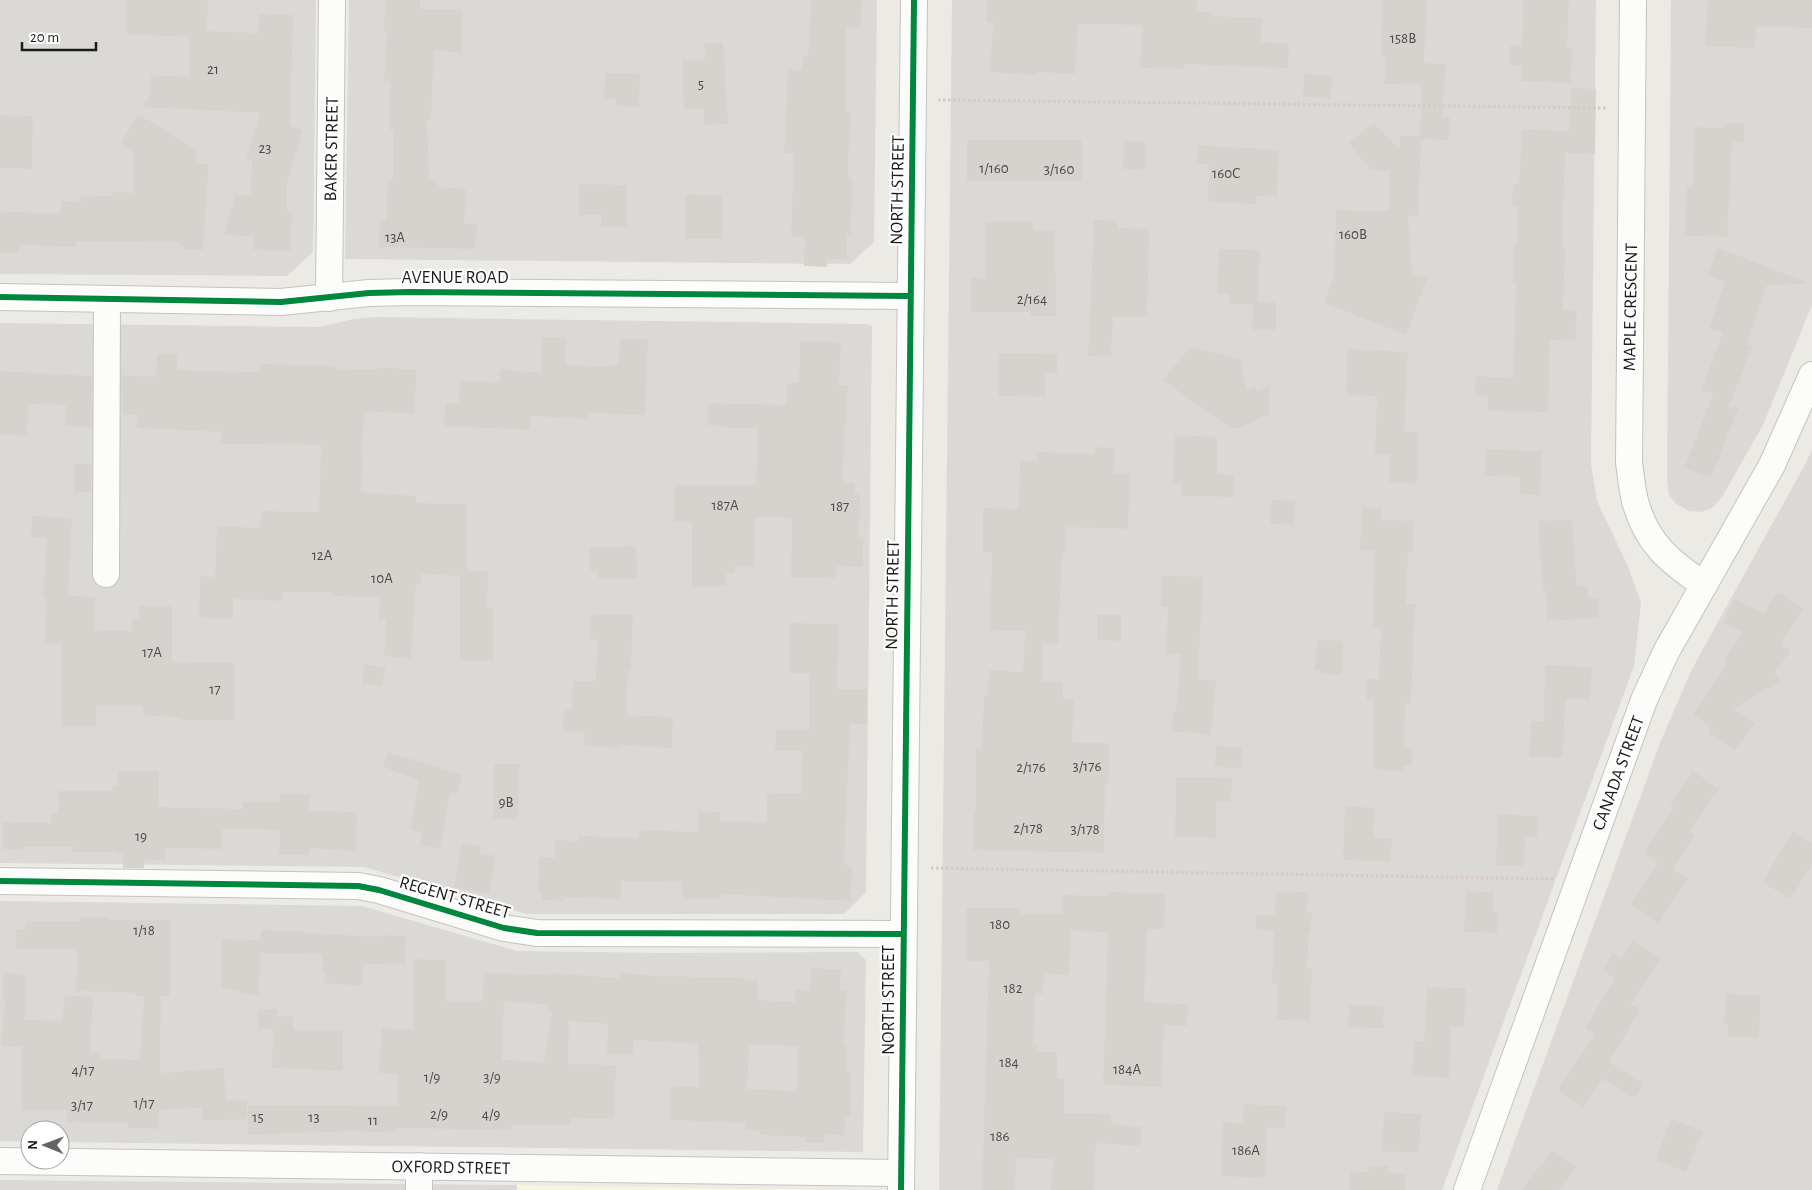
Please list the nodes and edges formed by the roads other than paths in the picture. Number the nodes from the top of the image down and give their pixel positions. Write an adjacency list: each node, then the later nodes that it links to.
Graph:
1 (332, 0): 6 (street, BAKER STREET)
2 (914, 0): 4 (street, NORTH STREET)
3 (1633, 0): 10 (street, MAPLE CRESCENT)
4 (910, 296): 6 (street, AVENUE ROAD); 12 (street, NORTH STREET)
5 (0, 297): 7 (street, AVENUE ROAD)
6 (329, 298): 7 (street, AVENUE ROAD)
7 (107, 299): 9 (street)
8 (1812, 375): 10 (street, CANADA STREET)
9 (106, 574)
10 (1704, 586): 16 (street, CANADA STREET)
11 (0, 880): 12 (street, REGENT STREET)
12 (903, 934): 15 (street, NORTH STREET)
13 (0, 1161): 14 (street, OXFORD STREET)
14 (419, 1178): 15 (street, OXFORD STREET)
15 (901, 1181)
16 (1467, 1190)

